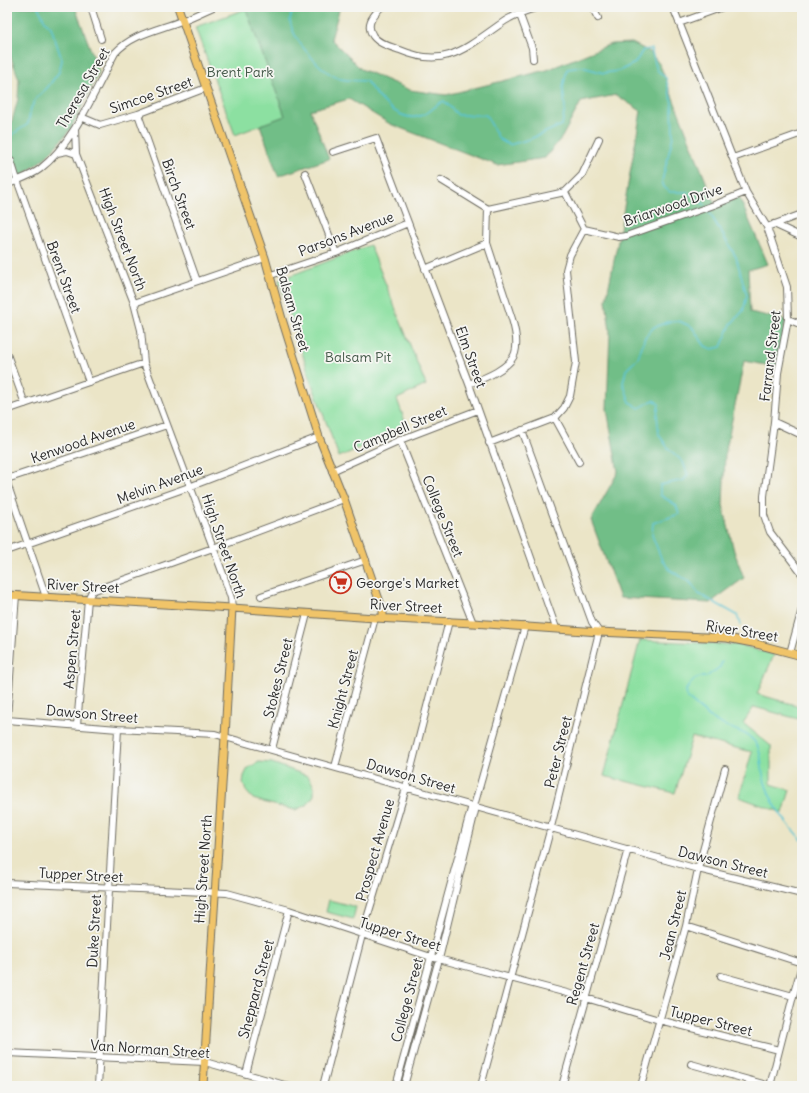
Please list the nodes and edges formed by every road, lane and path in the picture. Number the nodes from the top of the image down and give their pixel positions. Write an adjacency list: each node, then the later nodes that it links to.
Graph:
1 (91, 7): 14 (street, Theresa Street)
2 (178, 7): 12 (main road, Balsam Street)
3 (213, 7): 12 (street)
4 (381, 7): 10 (street)
5 (517, 7): 10 (street)
6 (539, 7): 10 (street)
7 (592, 7): 11 (street)
8 (673, 7): 13 (street, Farrand Street)
9 (723, 7): 13 (street)
10 (519, 14): 15 (street)
11 (598, 18)
12 (182, 20): 16 (main road, Balsam Street); 18 (street, Theresa Street)
13 (679, 23): 25 (street, Farrand Street)
14 (102, 39)
15 (533, 59)
16 (206, 88): 17 (street, Simcoe Street); 42 (main road, Balsam Street)
17 (138, 114): 18 (street, Simcoe Street); 45 (street, Birch Street)
18 (81, 118): 19 (street, Theresa Street)
19 (75, 129): 22 (street, Theresa Street); 24 (street, High Street North)
20 (802, 133): 25 (street)
21 (599, 139): 31 (street)
22 (57, 152): 24 (street); 28 (street, Theresa Street)
23 (333, 152): 35 (street, Elm Street)
24 (76, 154): 46 (street, High Street North)
25 (733, 158): 32 (street, Farrand Street)
26 (11, 161): 28 (street, Brent Street)
27 (305, 172): 41 (street)
28 (17, 180): 30 (street, Theresa Street); 51 (street, Brent Street)
29 (441, 180): 33 (street)
30 (7, 185)
31 (565, 192): 33 (street); 38 (street)
32 (746, 192): 37 (street, Farrand Street); 38 (street, Briarwood Drive)
33 (488, 209): 40 (street)
34 (802, 214): 36 (street)
35 (408, 223): 41 (street, Parsons Avenue); 43 (street, Elm Street)
36 (774, 224): 37 (street); 39 (street)
37 (767, 227): 47 (street, Farrand Street)
38 (584, 229): 56 (street)
39 (802, 236)
40 (487, 243): 43 (street); 52 (street)
41 (336, 253): 44 (street, Parsons Avenue)
42 (265, 258): 44 (main road, Balsam Street); 45 (street)
43 (425, 269): 52 (street, Elm Street)
44 (270, 275): 61 (main road, Balsam Street)
45 (197, 281): 46 (street)
46 (134, 303): 50 (street, High Street North)
47 (788, 319): 48 (street); 57 (street, Farrand Street)
48 (802, 325)
49 (7, 354): 53 (street)
50 (144, 363): 51 (street); 58 (street, High Street North)
51 (89, 382): 53 (street)
52 (469, 384): 55 (street, Elm Street)
53 (25, 404): 54 (street)
54 (7, 410)
55 (478, 410): 62 (street, Campbell Street); 63 (street, Elm Street)
56 (556, 418): 59 (street); 64 (street)
57 (774, 422): 60 (street); 74 (street, Farrand Street)
58 (167, 425): 66 (street, Kenwood Avenue); 68 (street, High Street North)
59 (522, 430): 63 (street); 89 (street)
60 (802, 435)
61 (319, 437): 65 (main road, Balsam Street); 68 (street, Melvin Avenue)
62 (400, 440): 65 (street, Campbell Street); 86 (street, College Street)
63 (489, 442): 88 (street, Elm Street)
64 (579, 462)
65 (332, 471): 69 (main road, Balsam Street)
66 (7, 479)
67 (7, 483): 70 (street)
68 (190, 486): 70 (street, Melvin Avenue); 71 (street, High Street North)
69 (344, 500): 71 (street); 73 (main road, Balsam Street)
70 (28, 544): 72 (street, Melvin Avenue); 78 (street)
71 (213, 548): 79 (street); 80 (street, High Street North)
72 (7, 551)
73 (366, 560): 77 (street); 84 (main road, Balsam Street)
74 (802, 574)
75 (7, 595): 76 (main road, River Street)
76 (16, 596): 78 (main road, River Street); 92 (street)
77 (261, 596)
78 (46, 597): 79 (main road, River Street)
79 (88, 599): 80 (main road, River Street); 93 (street, Aspen Street)
80 (232, 608): 82 (main road, River Street); 95 (main road, High Street North)
81 (802, 610): 90 (street)
82 (307, 614): 83 (main road, River Street); 96 (street, Stokes Street)
83 (375, 618): 84 (main road, River Street); 97 (street, Knight Street)
84 (383, 618): 85 (main road, River Street)
85 (449, 621): 86 (main road, River Street); 99 (street, Prospect Avenue)
86 (473, 622): 87 (main road, River Street)
87 (525, 626): 88 (main road, River Street); 100 (street, College Street)
88 (556, 628): 89 (main road, River Street)
89 (600, 632): 90 (main road, River Street); 101 (street, Peter Street)
90 (790, 653): 91 (main road, River Street)
91 (802, 656)
92 (7, 719): 93 (street, Dawson Street)
93 (77, 725): 94 (street, Dawson Street)
94 (118, 729): 95 (street, Dawson Street); 105 (street, Duke Street)
95 (225, 737): 96 (street, Dawson Street); 106 (main road, High Street North)
96 (272, 749): 97 (street, Dawson Street)
97 (335, 767): 99 (street, Dawson Street)
98 (725, 768): 103 (street, Jean Street)
99 (406, 788): 100 (street, Dawson Street); 110 (street, Prospect Avenue)
100 (474, 806): 101 (street, Dawson Street); 111 (street, College Street); 112 (street, College Street)
101 (551, 827): 102 (street, Dawson Street); 115 (street, Peter Street)
102 (628, 849): 103 (street, Dawson Street); 117 (street, Regent Street)
103 (698, 869): 107 (street, Dawson Street); 109 (street, Jean Street)
104 (7, 883): 105 (street, Tupper Street)
105 (108, 888): 106 (street, Tupper Street); 123 (street, Duke Street)
106 (215, 893): 108 (street, Tupper Street); 124 (main road, High Street North)
107 (802, 894)
108 (289, 910): 110 (street, Tupper Street); 126 (street, Sheppard Street)
109 (686, 926): 113 (street); 120 (street, Jean Street)
110 (362, 935): 111 (street, Tupper Street); 130 (street, Prospect Avenue)
111 (431, 957): 112 (street, Tupper Street); 118 (street, College Street)
112 (439, 959): 115 (street, Tupper Street); 119 (street, College Street)
113 (802, 964): 116 (street)
114 (721, 976): 116 (street)
115 (510, 977): 117 (street, Tupper Street); 133 (street, Peter Street)
116 (793, 996): 121 (street)
117 (586, 998): 120 (street, Tupper Street); 134 (street, Regent Street)
118 (418, 1005): 119 (street); 131 (street, College Street)
119 (425, 1007): 132 (street, College Street)
120 (660, 1020): 121 (street, Tupper Street); 135 (street, Jean Street)
121 (779, 1050): 136 (street)
122 (7, 1053): 123 (street, Van Norman Street)
123 (100, 1057): 124 (street, Van Norman Street); 127 (street, Duke Street)
124 (205, 1062): 126 (street, Van Norman Street); 128 (main road, High Street North)
125 (692, 1064): 136 (street)
126 (246, 1074): 129 (street, Van Norman Street)
127 (98, 1086)
128 (203, 1086)
129 (288, 1086)
130 (323, 1086)
131 (396, 1086)
132 (404, 1086)
133 (481, 1086)
134 (562, 1086)
135 (641, 1086)
136 (770, 1086)

